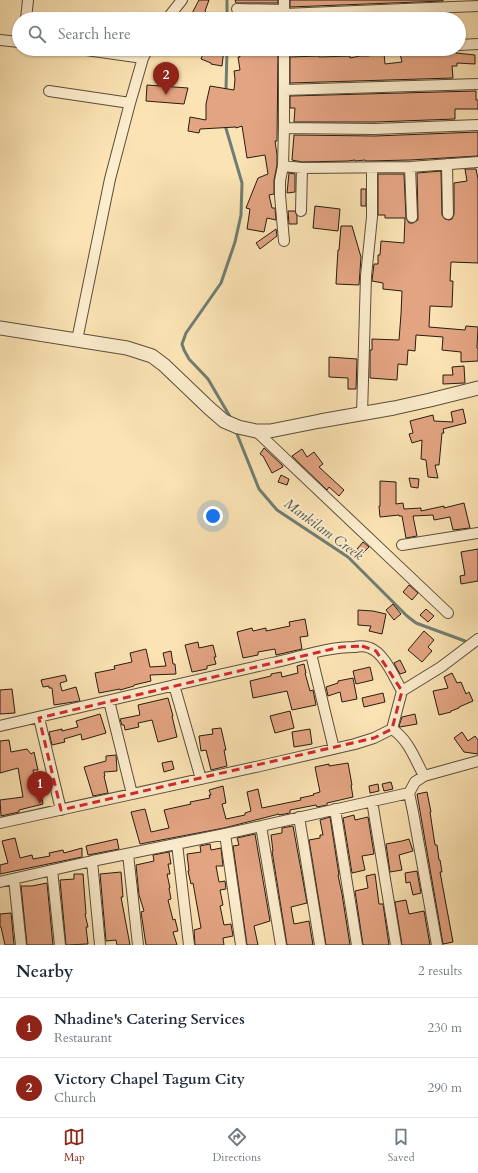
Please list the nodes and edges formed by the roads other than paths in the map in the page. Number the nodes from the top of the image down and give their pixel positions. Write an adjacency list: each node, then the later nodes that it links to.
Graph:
1 (28, 0): 6 (street)
2 (182, 0): 7 (street)
3 (478, 6): 5 (street)
4 (237, 9): 5 (street)
5 (284, 11)
6 (27, 12)
7 (173, 12)
8 (0, 40): 9 (street)
9 (12, 41)
10 (478, 44): 11 (street)
11 (466, 45)
12 (144, 56): 17 (street)
13 (284, 56): 15 (street)
14 (478, 84): 15 (street)
15 (284, 90): 19 (street)
16 (50, 91): 17 (street)
17 (130, 103): 31 (street)
18 (478, 124): 19 (street)
19 (284, 128): 22 (street)
20 (478, 162): 21 (street)
21 (447, 164): 23 (street); 27 (street)
22 (282, 166): 24 (street); 29 (street)
23 (410, 167): 25 (street); 28 (street)
24 (302, 168): 25 (street); 26 (street)
25 (372, 168): 33 (street)
26 (302, 211)
27 (448, 214)
28 (412, 217)
29 (284, 241)
30 (0, 328): 31 (street)
31 (77, 340): 34 (street)
32 (478, 388): 33 (street)
33 (362, 414): 34 (street)
34 (256, 431): 37 (street)
35 (478, 533): 36 (street)
36 (402, 545)
37 (448, 613)
38 (478, 639): 41 (street)
39 (310, 654): 40 (street); 41 (street); 46 (street)
40 (174, 685): 42 (street); 49 (street)
41 (402, 691): 45 (street)
42 (109, 701): 43 (street); 51 (street)
43 (39, 718): 44 (street); 54 (street)
44 (0, 726)
45 (392, 730): 46 (street); 48 (street)
46 (334, 749): 49 (street)
47 (478, 761): 48 (street)
48 (424, 776): 50 (street)
49 (202, 779): 51 (street)
50 (409, 793): 52 (street); 75 (street)
51 (132, 794): 54 (street)
52 (372, 801): 53 (street); 74 (street)
53 (335, 809): 55 (street); 73 (street)
54 (61, 810): 56 (street)
55 (299, 817): 57 (street); 72 (street)
56 (0, 823)
57 (261, 826): 58 (street); 71 (street)
58 (225, 834): 59 (street); 70 (street)
59 (177, 844): 60 (street); 69 (street)
60 (128, 854): 61 (street); 68 (street)
61 (92, 861): 62 (street); 67 (street)
62 (52, 870): 63 (street); 66 (street)
63 (14, 879): 64 (street); 65 (street)
64 (0, 882)
65 (21, 945)
66 (60, 945)
67 (100, 945)
68 (138, 945)
69 (189, 945)
70 (240, 945)
71 (281, 945)
72 (320, 945)
73 (357, 945)
74 (396, 945)
75 (436, 945)

